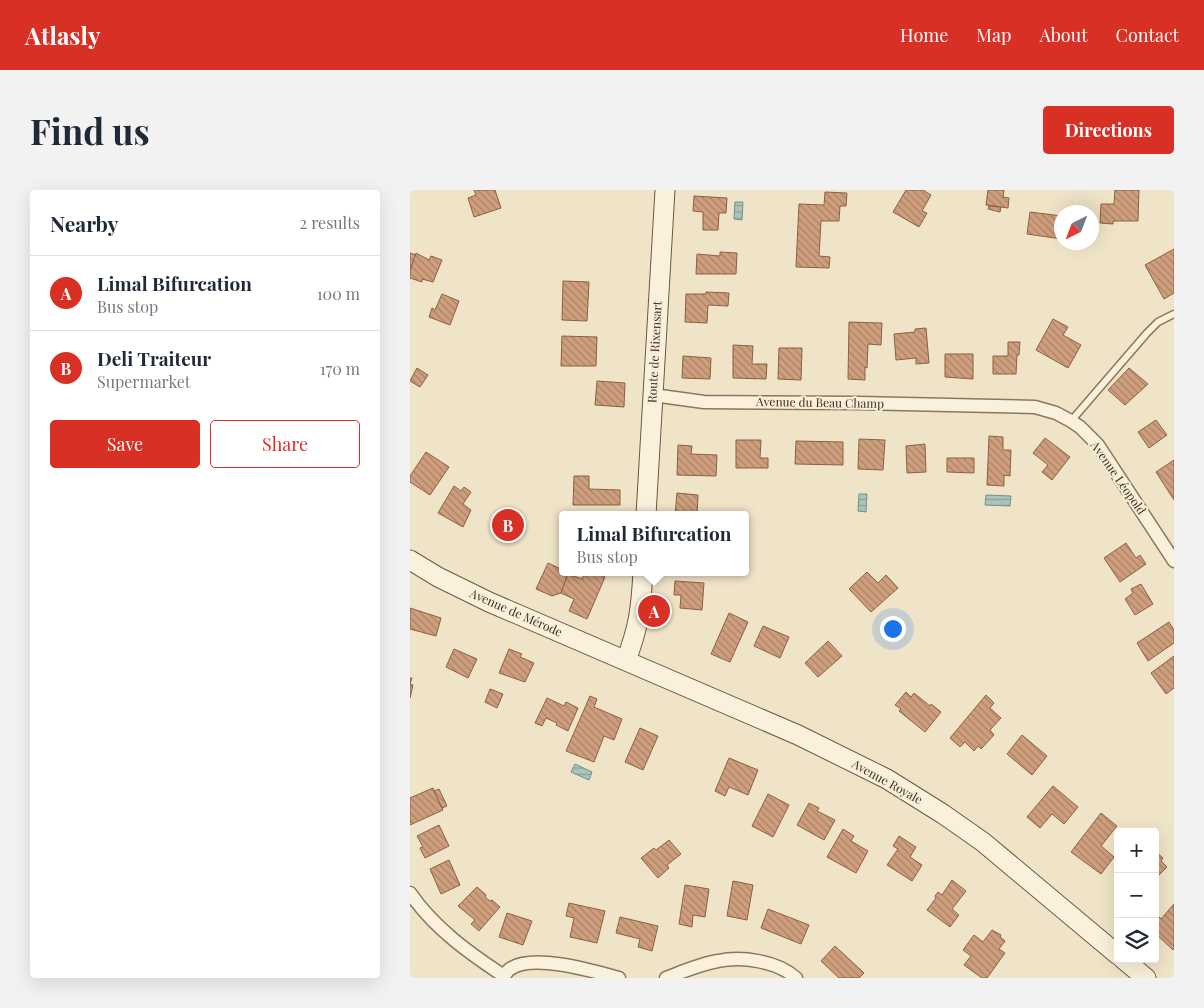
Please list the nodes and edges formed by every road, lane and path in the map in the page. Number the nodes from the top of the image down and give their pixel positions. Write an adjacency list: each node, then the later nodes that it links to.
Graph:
1 (665, 190): 3 (street, Route de Rixensart)
2 (1174, 314): 5 (lane)
3 (653, 394): 4 (street, Avenue du Beau Champ); 6 (street, Route de Rixensart)
4 (988, 406): 5 (street, Avenue Léopold)
5 (1071, 421): 8 (street, Avenue Léopold)
6 (646, 511)
7 (410, 560): 10 (street, Avenue de Mérode)
8 (1174, 561)
9 (643, 576): 10 (street)
10 (626, 660): 12 (street, Avenue Royale)
11 (410, 893): 14 (street)
12 (1114, 951)
13 (1129, 963): 18 (street)
14 (504, 977): 15 (street)
15 (619, 978)
16 (666, 978): 17 (street)
17 (796, 978)
18 (1146, 978)

